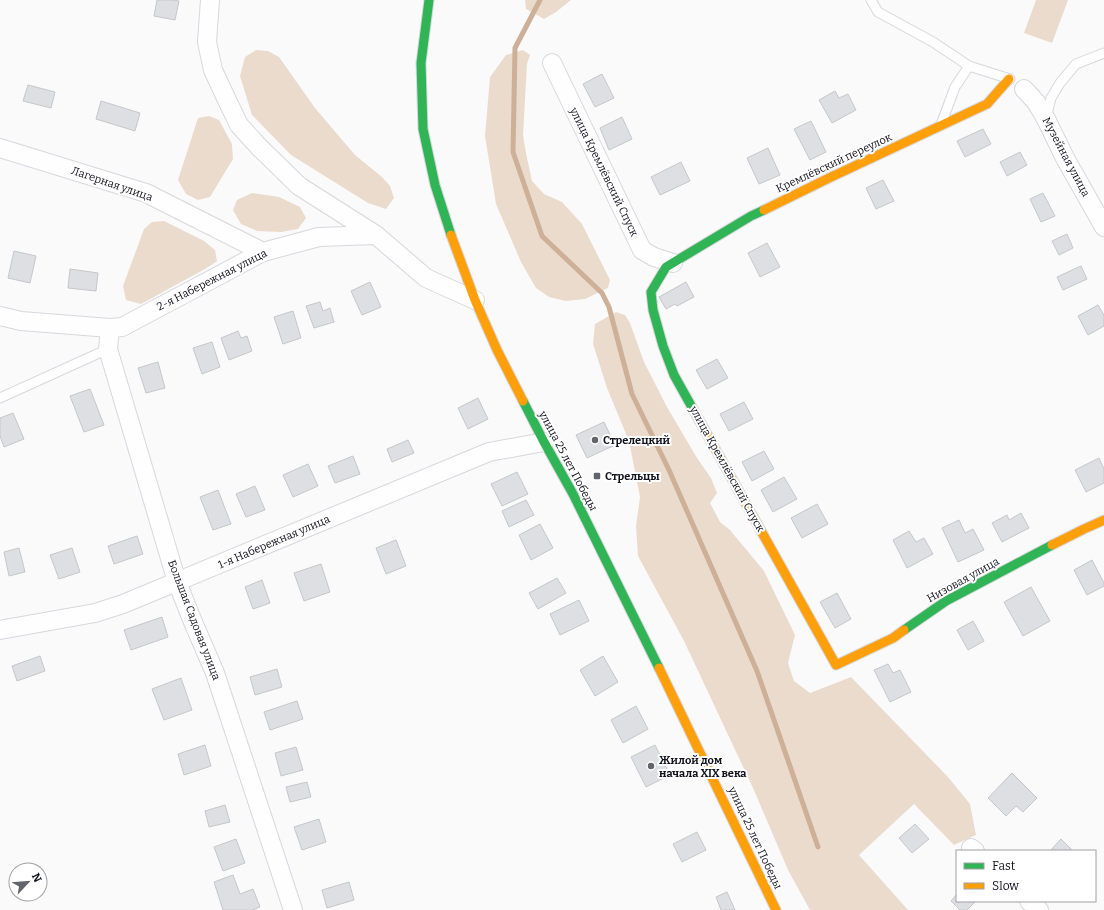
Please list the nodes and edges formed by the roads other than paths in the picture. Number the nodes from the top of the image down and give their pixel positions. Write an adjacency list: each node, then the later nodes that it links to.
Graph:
1 (210, 0): 12 (street)
2 (429, 0): 15 (street, улица 25 лет Победы)
3 (871, 0): 6 (lane)
4 (1104, 52): 8 (lane)
5 (552, 63): 14 (street, улица Кремлёвский Спуск)
6 (969, 66): 7 (lane); 9 (lane)
7 (1017, 84): 8 (street, Музейная улица); 9 (street, Кремлёвский переулок)
8 (1046, 119): 11 (street, Музейная улица)
9 (941, 126): 14 (street, Кремлёвский переулок)
10 (0, 148): 13 (street, Лагерная улица)
11 (1104, 227)
12 (376, 235): 13 (street, 2-я Набережная улица); 15 (street)
13 (264, 252): 17 (street, 2-я Набережная улица)
14 (669, 265): 24 (street, улица Кремлёвский Спуск)
15 (475, 300): 20 (street, улица 25 лет Победы)
16 (0, 316): 17 (street)
17 (116, 327): 18 (street, Большая Садовая улица)
18 (108, 349): 19 (lane); 22 (street, Большая Садовая улица)
19 (0, 398)
20 (544, 442): 22 (street, 1-я Набережная улица); 27 (street, улица 25 лет Победы)
21 (1104, 520): 24 (street, Низовая улица)
22 (177, 582): 23 (street, 1-я Набережная улица); 26 (street, Большая Садовая улица)
23 (0, 630)
24 (836, 665)
25 (1030, 902): 28 (street)
26 (293, 910)
27 (776, 910)
28 (1039, 910)

